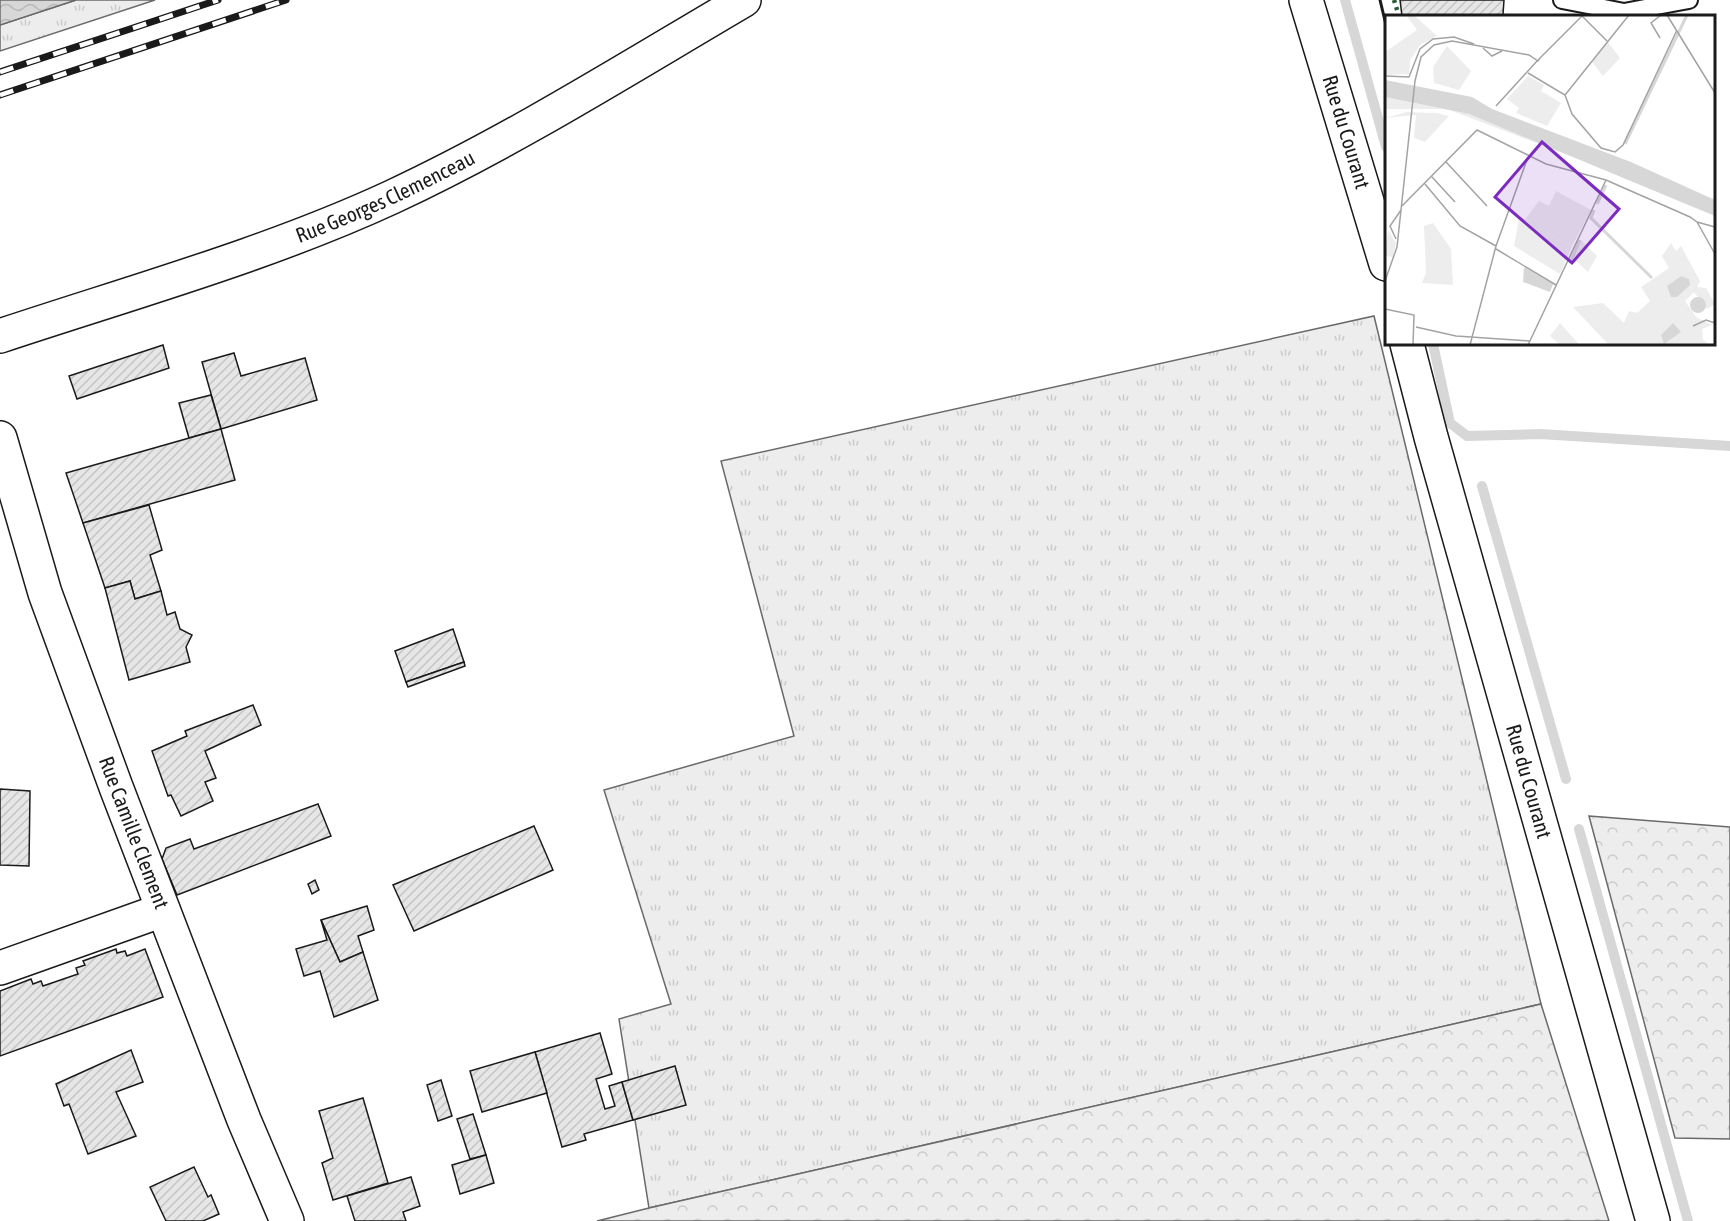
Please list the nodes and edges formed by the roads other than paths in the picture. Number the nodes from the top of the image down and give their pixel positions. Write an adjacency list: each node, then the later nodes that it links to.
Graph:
1 (744, 0): 7 (street, Rue Georges Clemenceau)
2 (1306, 0): 6 (street, Rue du Courant)
3 (1562, 0): 5 (lane)
4 (1689, 0): 5 (lane)
5 (1624, 14)
6 (1384, 245)
7 (0, 336)
8 (1407, 345): 13 (street, Rue du Courant)
9 (0, 438): 10 (street, Rue Camille Clement)
10 (163, 910): 11 (street); 12 (street, Rue Camille Clement)
11 (0, 968)
12 (287, 1221)
13 (1653, 1221)

